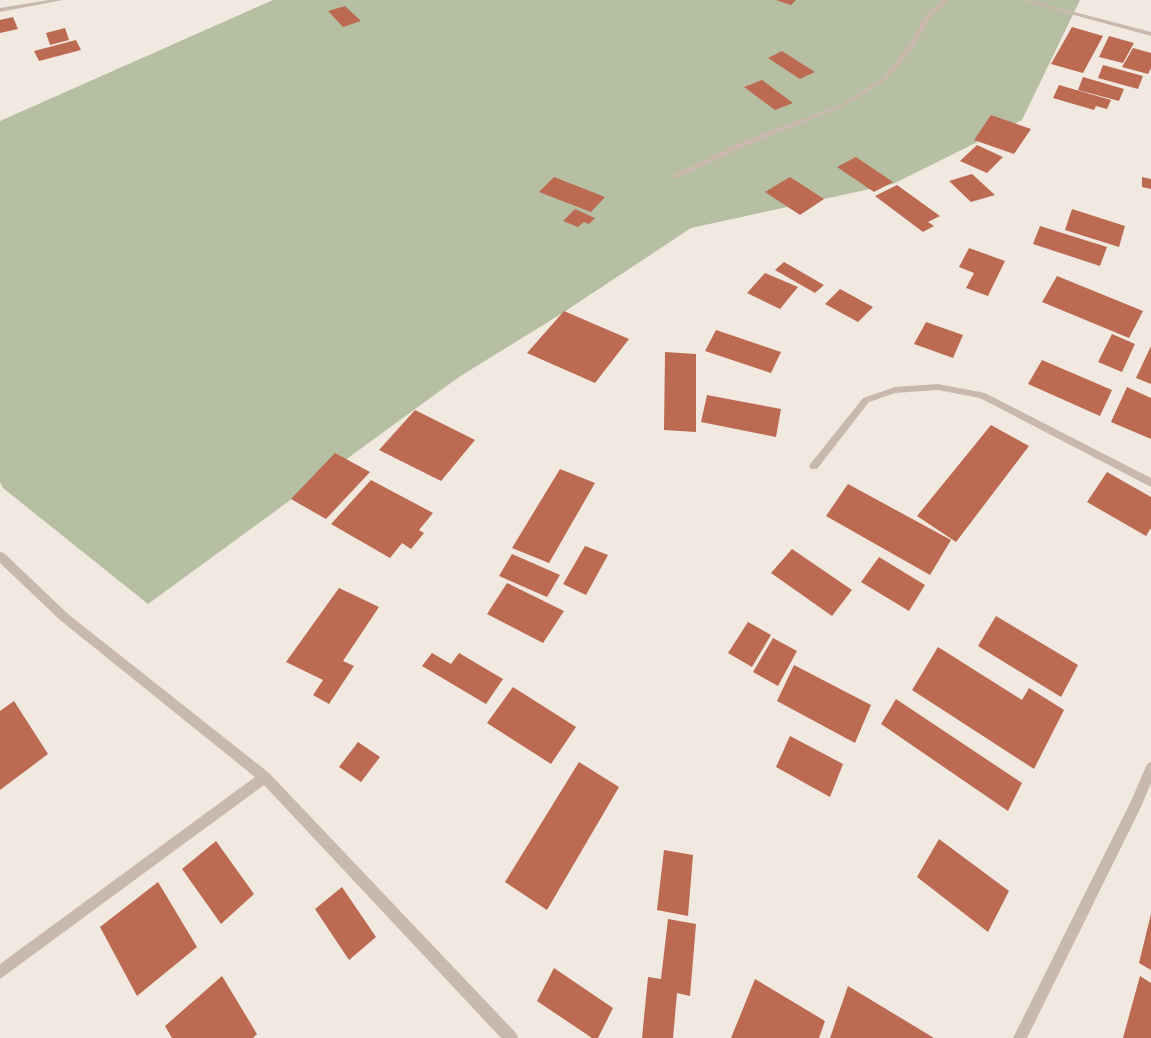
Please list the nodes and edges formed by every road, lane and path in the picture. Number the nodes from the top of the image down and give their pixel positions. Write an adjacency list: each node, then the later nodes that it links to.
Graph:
1 (60, 0): 4 (street)
2 (946, 0): 6 (street)
3 (1022, 0): 5 (street)
4 (0, 10)
5 (1151, 34)
6 (675, 176)
7 (814, 466): 8 (street)
8 (1151, 483)
9 (0, 556): 11 (street)
10 (1151, 768): 14 (street)
11 (266, 777): 12 (street); 13 (street)
12 (0, 972)
13 (511, 1038)
14 (1020, 1038)

